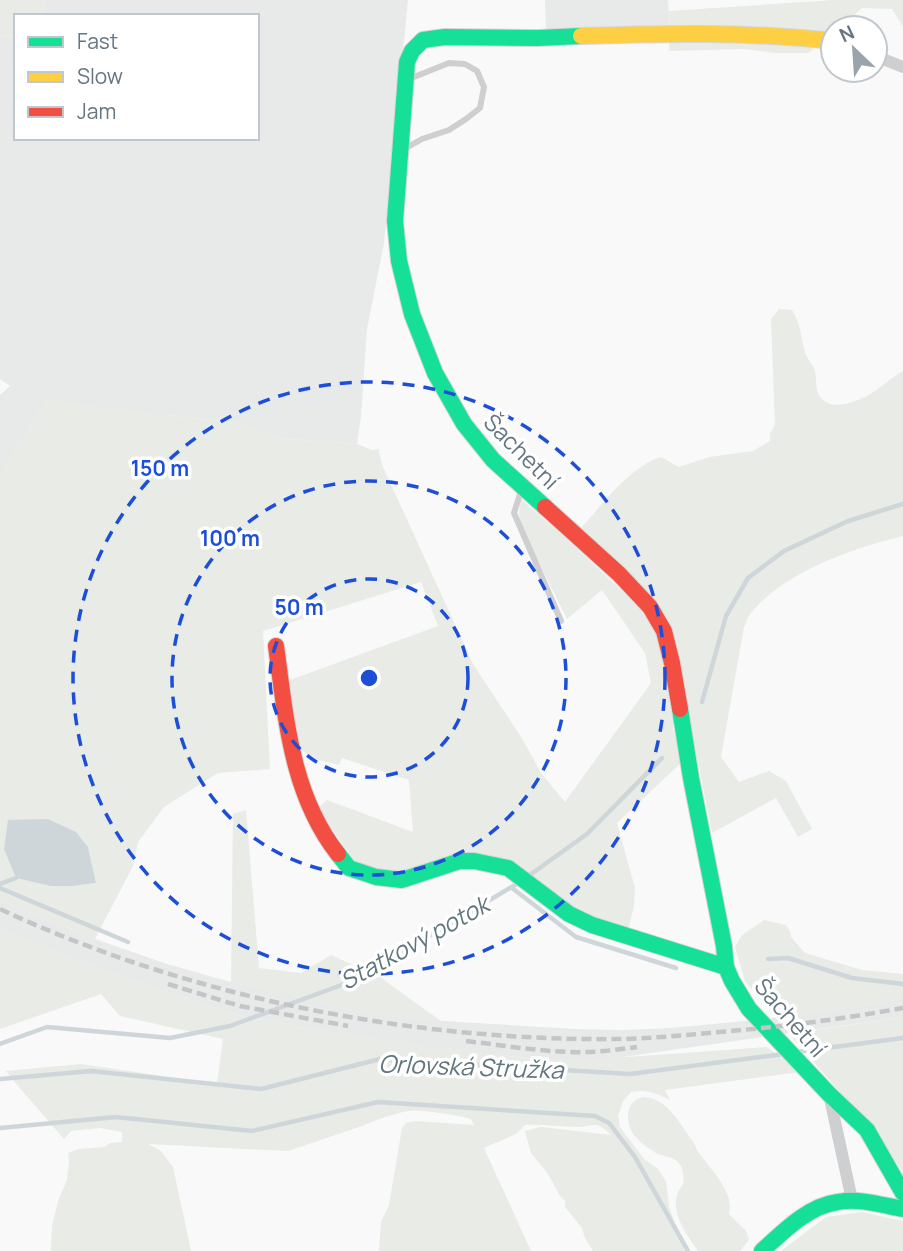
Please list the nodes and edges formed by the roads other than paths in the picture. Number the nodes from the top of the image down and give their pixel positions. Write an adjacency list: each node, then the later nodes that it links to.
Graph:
1 (819, 40): 2 (street, Šachetní)
2 (406, 80): 3 (street, Šachetní); 3 (lane)
3 (400, 152): 4 (street, Šachetní)
4 (522, 486): 5 (lane); 7 (street, Šachetní)
5 (561, 621)
6 (276, 646): 7 (street, Šachetní)
7 (726, 967): 8 (street, Šachetní)
8 (829, 1094): 9 (street, Šachetní); 10 (street)
9 (903, 1193)
10 (852, 1200): 11 (street); 12 (street)
11 (903, 1209)
12 (762, 1251)

